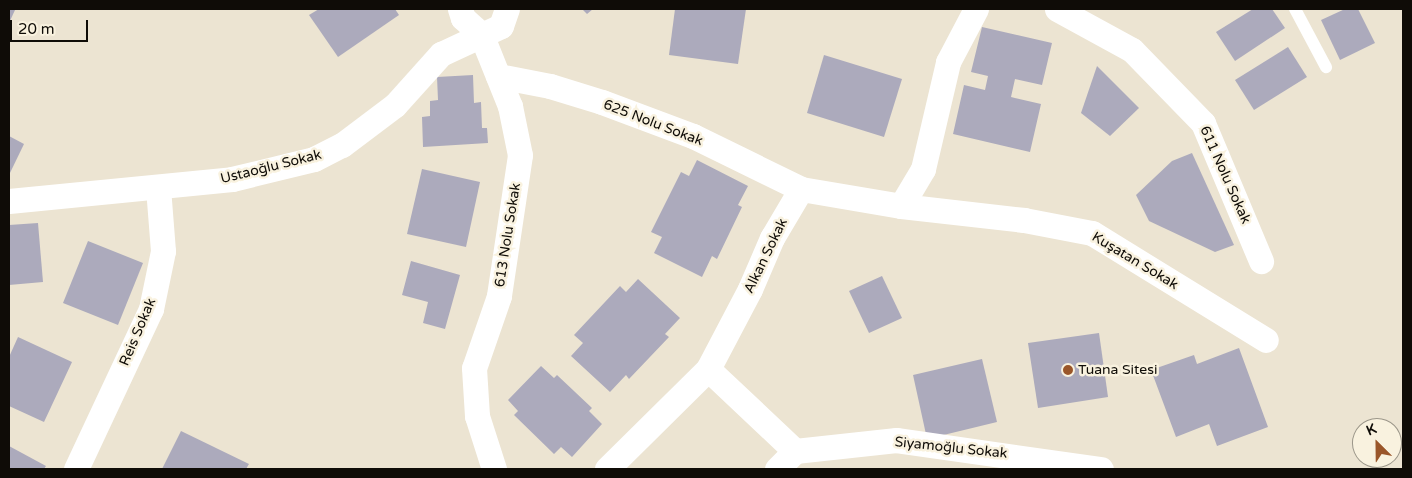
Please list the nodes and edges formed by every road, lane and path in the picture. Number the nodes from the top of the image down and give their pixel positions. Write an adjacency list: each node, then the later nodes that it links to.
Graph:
1 (460, 9): 7 (street, 613 Nolu Sokak)
2 (507, 9): 7 (street, Ustaoğlu Sokak)
3 (976, 9): 13 (street)
4 (1057, 9): 6 (street, 611 Nolu Sokak)
5 (1295, 9): 8 (lane)
6 (1093, 16): 14 (street, 611 Nolu Sokak)
7 (481, 34): 9 (street, 613 Nolu Sokak); 10 (street, Ustaoğlu Sokak)
8 (1326, 67)
9 (498, 76): 11 (street, 625 Nolu Sokak); 19 (street, 613 Nolu Sokak)
10 (158, 187): 12 (street, Ustaoğlu Sokak); 18 (street, Reis Sokak)
11 (801, 189): 13 (street); 16 (street, Alkan Sokak)
12 (9, 201)
13 (901, 206): 15 (street, Kuşatan Sokak)
14 (1261, 261)
15 (1266, 340)
16 (708, 369): 17 (street); 20 (street, Alkan Sokak)
17 (795, 451): 21 (street); 22 (street, Siyamoğlu Sokak)
18 (76, 469)
19 (494, 469)
20 (607, 469)
21 (777, 469)
22 (1101, 469)

